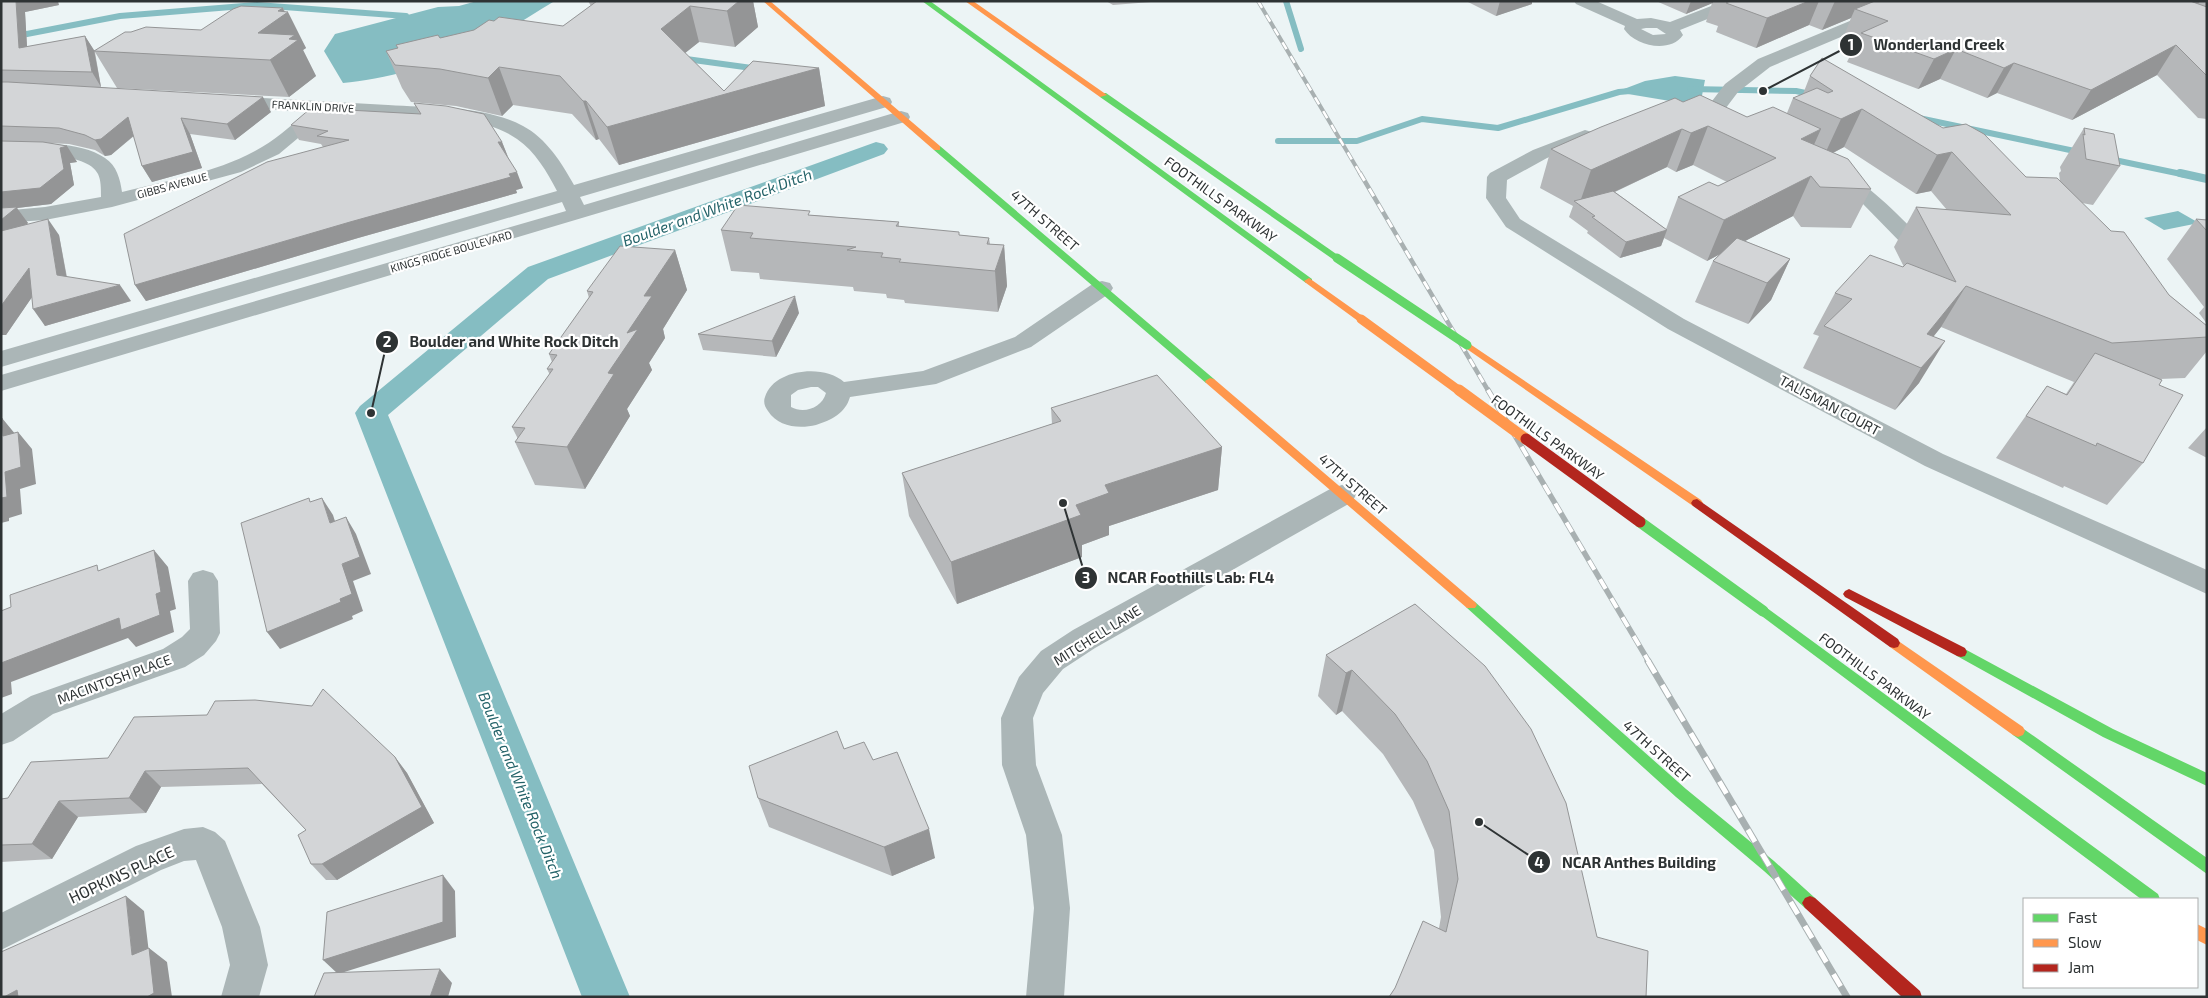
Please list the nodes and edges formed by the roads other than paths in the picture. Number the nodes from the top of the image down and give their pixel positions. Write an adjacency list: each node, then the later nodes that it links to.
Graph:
1 (766, 1): 8 (main road, 47TH STREET)
2 (924, 1): 31 (main road, FOOTHILLS PARKWAY, bridge)
3 (968, 1): 25 (main road, FOOTHILLS PARKWAY, bridge)
4 (1582, 1): 5 (street)
5 (1739, 1)
6 (1913, 1): 11 (street)
7 (216, 101): 9 (street, FRANKLIN DRIVE)
8 (883, 102): 10 (main road, 47TH STREET); 15 (street, KINGS RIDGE BOULEVARD)
9 (324, 107): 15 (street, FRANKLIN DRIVE); 16 (street, GIBBS AVENUE)
10 (901, 117): 17 (street, KINGS RIDGE BOULEVARD); 20 (main road, 47TH STREET)
11 (1686, 118)
12 (1603, 130): 27 (street, TALISMAN COURT)
13 (1, 148): 16 (street)
14 (1818, 165): 19 (street)
15 (569, 194): 17 (street, FRANKLIN DRIVE); 21 (street, KINGS RIDGE BOULEVARD)
16 (112, 201): 18 (street, GIBBS AVENUE)
17 (578, 214): 22 (street, KINGS RIDGE BOULEVARD)
18 (1, 216)
19 (1912, 241)
20 (1102, 288): 23 (street); 24 (main road, 47TH STREET)
21 (1, 359)
22 (1, 383)
23 (839, 391)
24 (1342, 495): 34 (street, MITCHELL LANE); 35 (main road, 47TH STREET)
25 (1773, 556): 29 (main road); 30 (main road, FOOTHILLS PARKWAY)
26 (203, 581): 28 (street, MACINTOSH PLACE)
27 (2207, 583)
28 (1, 731)
29 (2207, 780)
30 (2207, 867)
31 (2152, 898)
32 (1, 932): 33 (street, HOPKINS PLACE)
33 (240, 997)
34 (1045, 997)
35 (1914, 997)

